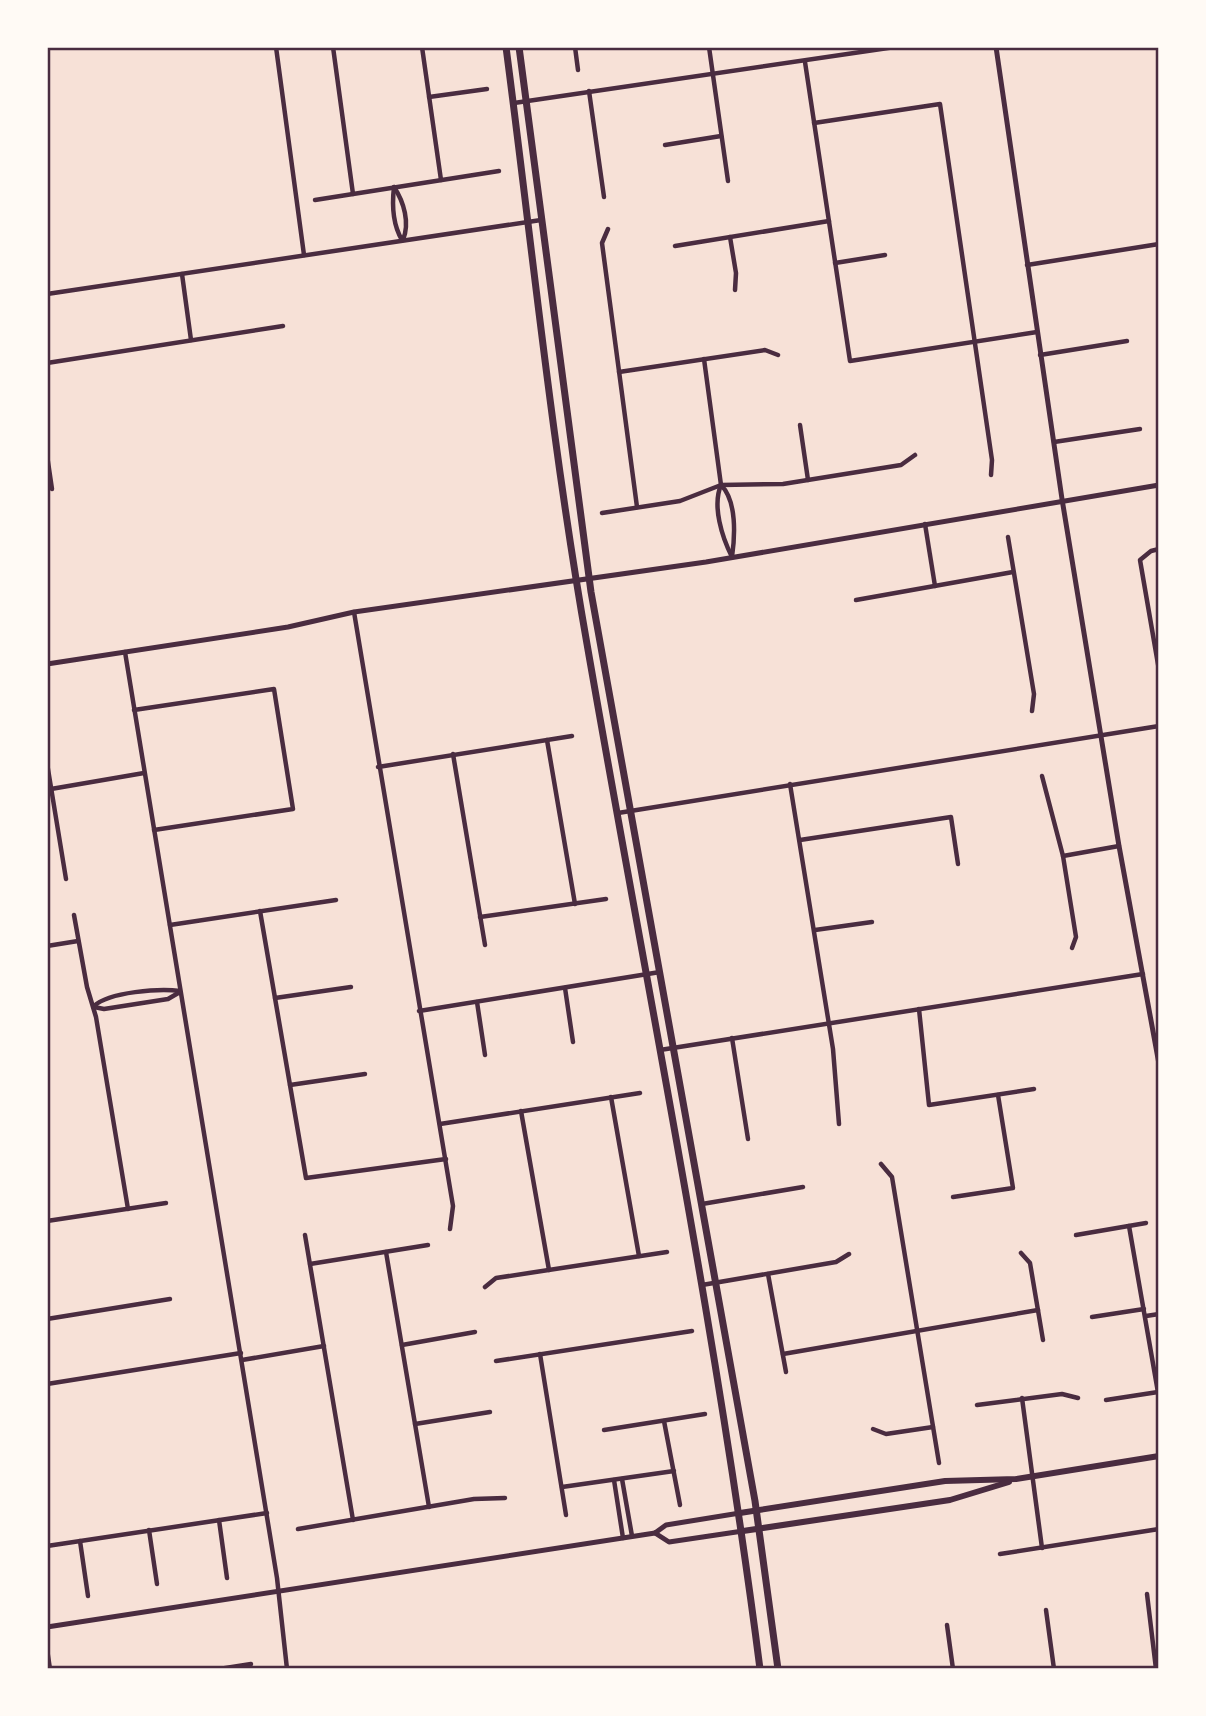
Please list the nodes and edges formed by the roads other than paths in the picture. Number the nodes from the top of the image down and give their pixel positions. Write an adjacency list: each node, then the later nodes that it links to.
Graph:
1 (276, 47): 36 (street)
2 (334, 47): 25 (street)
3 (422, 47): 15 (street)
4 (506, 47): 17 (main road)
5 (519, 47): 16 (main road)
6 (575, 47): 11 (street)
7 (709, 47): 12 (street)
8 (895, 47): 10 (street)
9 (996, 47): 39 (street)
10 (805, 62): 12 (street); 18 (street)
11 (579, 71)
12 (712, 72): 14 (street); 19 (street)
13 (487, 89): 15 (street)
14 (589, 91): 16 (street); 26 (street)
15 (429, 97): 22 (street)
16 (526, 101): 17 (street); 28 (main road)
17 (513, 103): 30 (main road)
18 (814, 123): 29 (street); 47 (street)
19 (722, 136): 20 (street); 23 (street)
20 (665, 145)
21 (499, 171): 22 (street)
22 (441, 180): 24 (street)
23 (728, 181)
24 (394, 187): 25 (street); 33 (street); 33 (street)
25 (353, 194): 27 (street)
26 (604, 197)
27 (315, 200)
28 (541, 220): 30 (street); 71 (main road)
29 (829, 221): 32 (street); 38 (street)
30 (528, 222): 33 (street); 72 (main road)
31 (608, 229): 52 (street)
32 (730, 237): 35 (street); 41 (street)
33 (403, 240): 36 (street)
34 (1159, 244): 39 (street)
35 (675, 246)
36 (304, 255): 40 (street)
37 (885, 256): 38 (street)
38 (835, 262): 47 (street)
39 (1027, 265): 44 (street)
40 (182, 274): 42 (street); 45 (street)
41 (735, 290)
42 (47, 294)
43 (283, 326): 45 (street)
44 (1037, 332): 47 (street); 49 (street)
45 (191, 340): 51 (street)
46 (1127, 341): 49 (street)
47 (974, 342): 58 (street)
48 (778, 355): 50 (street)
49 (1040, 355): 55 (street)
50 (705, 359): 52 (street); 60 (street)
51 (47, 363)
52 (619, 372): 64 (street)
53 (800, 425): 59 (street)
54 (1140, 429): 55 (street)
55 (1053, 442): 63 (street)
56 (47, 455): 62 (street)
57 (915, 455): 59 (street)
58 (990, 474)
59 (808, 480): 60 (street)
60 (721, 485): 64 (street); 69 (street); 69 (street)
61 (1159, 485): 63 (street)
62 (52, 489)
63 (1062, 499): 66 (street); 83 (street)
64 (637, 507): 65 (street)
65 (601, 513)
66 (925, 524): 69 (street); 73 (street)
67 (1007, 537): 70 (street)
68 (1159, 550): 78 (street)
69 (732, 557): 71 (street)
70 (1013, 572): 73 (street); 80 (street)
71 (589, 577): 72 (street); 92 (main road)
72 (576, 579): 75 (street); 93 (main road)
73 (935, 586): 74 (street)
74 (856, 600)
75 (354, 612): 76 (street); 87 (street)
76 (125, 652): 77 (street); 79 (street)
77 (47, 664)
78 (1159, 670)
79 (134, 710): 88 (street); 94 (street)
80 (1032, 711)
81 (1159, 726): 83 (street)
82 (572, 736): 84 (street)
83 (1102, 736): 90 (street); 96 (street)
84 (547, 740): 85 (street); 102 (street)
85 (453, 754): 87 (street); 105 (street)
86 (47, 763): 91 (street)
87 (378, 766): 123 (street)
88 (144, 773): 91 (street); 94 (street)
89 (1042, 776): 97 (street)
90 (790, 784): 92 (street); 95 (street)
91 (51, 789): 99 (street)
92 (631, 810): 93 (street); 113 (main road)
93 (618, 813): 115 (main road)
94 (154, 830): 107 (street)
95 (800, 840): 98 (street); 108 (street)
96 (1119, 846): 97 (street); 114 (street)
97 (1063, 856): 112 (street)
98 (958, 864)
99 (66, 879)
100 (606, 899): 102 (street)
101 (336, 900): 103 (street)
102 (575, 904): 105 (street)
103 (260, 911): 107 (street); 119 (street)
104 (75, 915): 109 (street)
105 (480, 917): 110 (street)
106 (872, 922): 108 (street)
107 (170, 925): 118 (street)
108 (815, 930): 124 (street)
109 (78, 941): 111 (street); 121 (street)
110 (485, 945)
111 (47, 946)
112 (1072, 948)
113 (660, 972): 115 (street); 127 (main road)
114 (1143, 974): 122 (street); 130 (street)
115 (646, 975): 117 (street); 128 (main road)
116 (351, 987): 119 (street)
117 (565, 988): 120 (street); 126 (street)
118 (180, 991): 121 (street); 121 (street); 179 (street)
119 (275, 998): 132 (street)
120 (477, 1002): 123 (street); 129 (street)
121 (93, 1007): 147 (street)
122 (919, 1009): 124 (street); 135 (street)
123 (419, 1011): 138 (street)
124 (829, 1023): 125 (street); 139 (street)
125 (732, 1038): 127 (street); 140 (street)
126 (573, 1042)
127 (673, 1048): 128 (street); 146 (main road)
128 (660, 1050): 164 (main road)
129 (485, 1055)
130 (1159, 1064)
131 (365, 1074): 132 (street)
132 (290, 1085): 141 (street)
133 (1034, 1089): 135 (street)
134 (640, 1093): 136 (street)
135 (998, 1095): 144 (street)
136 (611, 1097): 137 (street); 159 (street)
137 (521, 1111): 138 (street); 161 (street)
138 (440, 1124): 141 (street)
139 (839, 1124)
140 (748, 1139)
141 (446, 1159): 151 (street)
142 (881, 1164): 173 (street)
143 (803, 1187): 146 (street)
144 (953, 1197)
145 (166, 1203): 147 (street)
146 (701, 1204): 163 (main road)
147 (128, 1209): 148 (street)
148 (47, 1222)
149 (1146, 1223): 150 (street)
150 (1129, 1226): 153 (street); 167 (street)
151 (450, 1229)
152 (305, 1235): 160 (street)
153 (1076, 1235)
154 (428, 1245): 155 (street)
155 (386, 1252): 160 (street); 177 (street)
156 (667, 1252): 159 (street)
157 (1021, 1253): 168 (street)
158 (849, 1254): 162 (street)
159 (639, 1256): 161 (street)
160 (310, 1264): 178 (street)
161 (549, 1270): 165 (street)
162 (768, 1274): 163 (street); 181 (street)
163 (715, 1283): 164 (street); 210 (main road)
164 (702, 1285): 212 (main road)
165 (485, 1287)
166 (170, 1299): 172 (street)
167 (1144, 1308): 170 (street); 171 (street)
168 (1038, 1310): 173 (street); 176 (street)
169 (1159, 1314): 170 (street)
170 (1146, 1316): 186 (street)
171 (1093, 1317)
172 (47, 1319)
173 (917, 1330): 181 (street); 196 (street)
174 (692, 1331): 180 (street)
175 (475, 1332): 177 (street)
176 (1043, 1340)
177 (402, 1345): 195 (street)
178 (324, 1346): 182 (street); 215 (street)
179 (241, 1353): 182 (street); 185 (street)
180 (540, 1354): 183 (street); 206 (street)
181 (783, 1354): 184 (street)
182 (242, 1360): 211 (street)
183 (496, 1361)
184 (786, 1373)
185 (47, 1384)
186 (1158, 1392): 189 (street); 190 (street)
187 (1022, 1398): 188 (street); 191 (street); 202 (street)
188 (1078, 1398)
189 (1159, 1398)
190 (1106, 1400)
191 (977, 1405)
192 (491, 1412): 195 (street)
193 (705, 1414): 194 (street)
194 (664, 1421): 198 (street); 201 (street)
195 (415, 1424): 209 (street)
196 (933, 1427): 197 (street); 200 (street)
197 (873, 1429)
198 (604, 1430)
199 (1159, 1456): 202 (main road)
200 (939, 1463)
201 (674, 1471): 203 (street); 208 (street)
202 (1034, 1476): 204 (main road); 226 (street)
203 (622, 1479): 205 (street); 222 (street)
204 (1016, 1479): 210 (main road); 217 (main road)
205 (614, 1480): 206 (street); 223 (street)
206 (562, 1487): 213 (street)
207 (505, 1498): 209 (street)
208 (680, 1504)
209 (429, 1507): 215 (street)
210 (757, 1511): 212 (main road); 217 (main road)
211 (267, 1513): 214 (street); 230 (street)
212 (740, 1513): 220 (main road); 221 (street)
213 (566, 1514)
214 (219, 1520): 219 (street); 228 (street)
215 (353, 1520): 216 (street)
216 (298, 1529)
217 (760, 1529): 220 (main road); 242 (main road)
218 (1159, 1529): 226 (street)
219 (149, 1530): 224 (street); 229 (street)
220 (743, 1531): 221 (street); 241 (main road)
221 (655, 1533): 222 (street)
222 (632, 1536): 223 (street)
223 (623, 1538): 230 (street)
224 (80, 1541): 225 (street); 232 (street)
225 (47, 1546)
226 (1042, 1548): 227 (street)
227 (1000, 1554)
228 (227, 1578)
229 (157, 1584)
230 (278, 1592): 235 (street); 240 (street)
231 (1147, 1594): 245 (street)
232 (88, 1596)
233 (1046, 1610): 244 (street)
234 (947, 1625): 243 (street)
235 (47, 1627)
236 (47, 1649): 238 (street)
237 (251, 1664): 239 (street)
238 (50, 1669)
239 (219, 1669)
240 (287, 1669)
241 (760, 1669)
242 (778, 1669)
243 (954, 1669)
244 (1054, 1669)
245 (1156, 1669)

